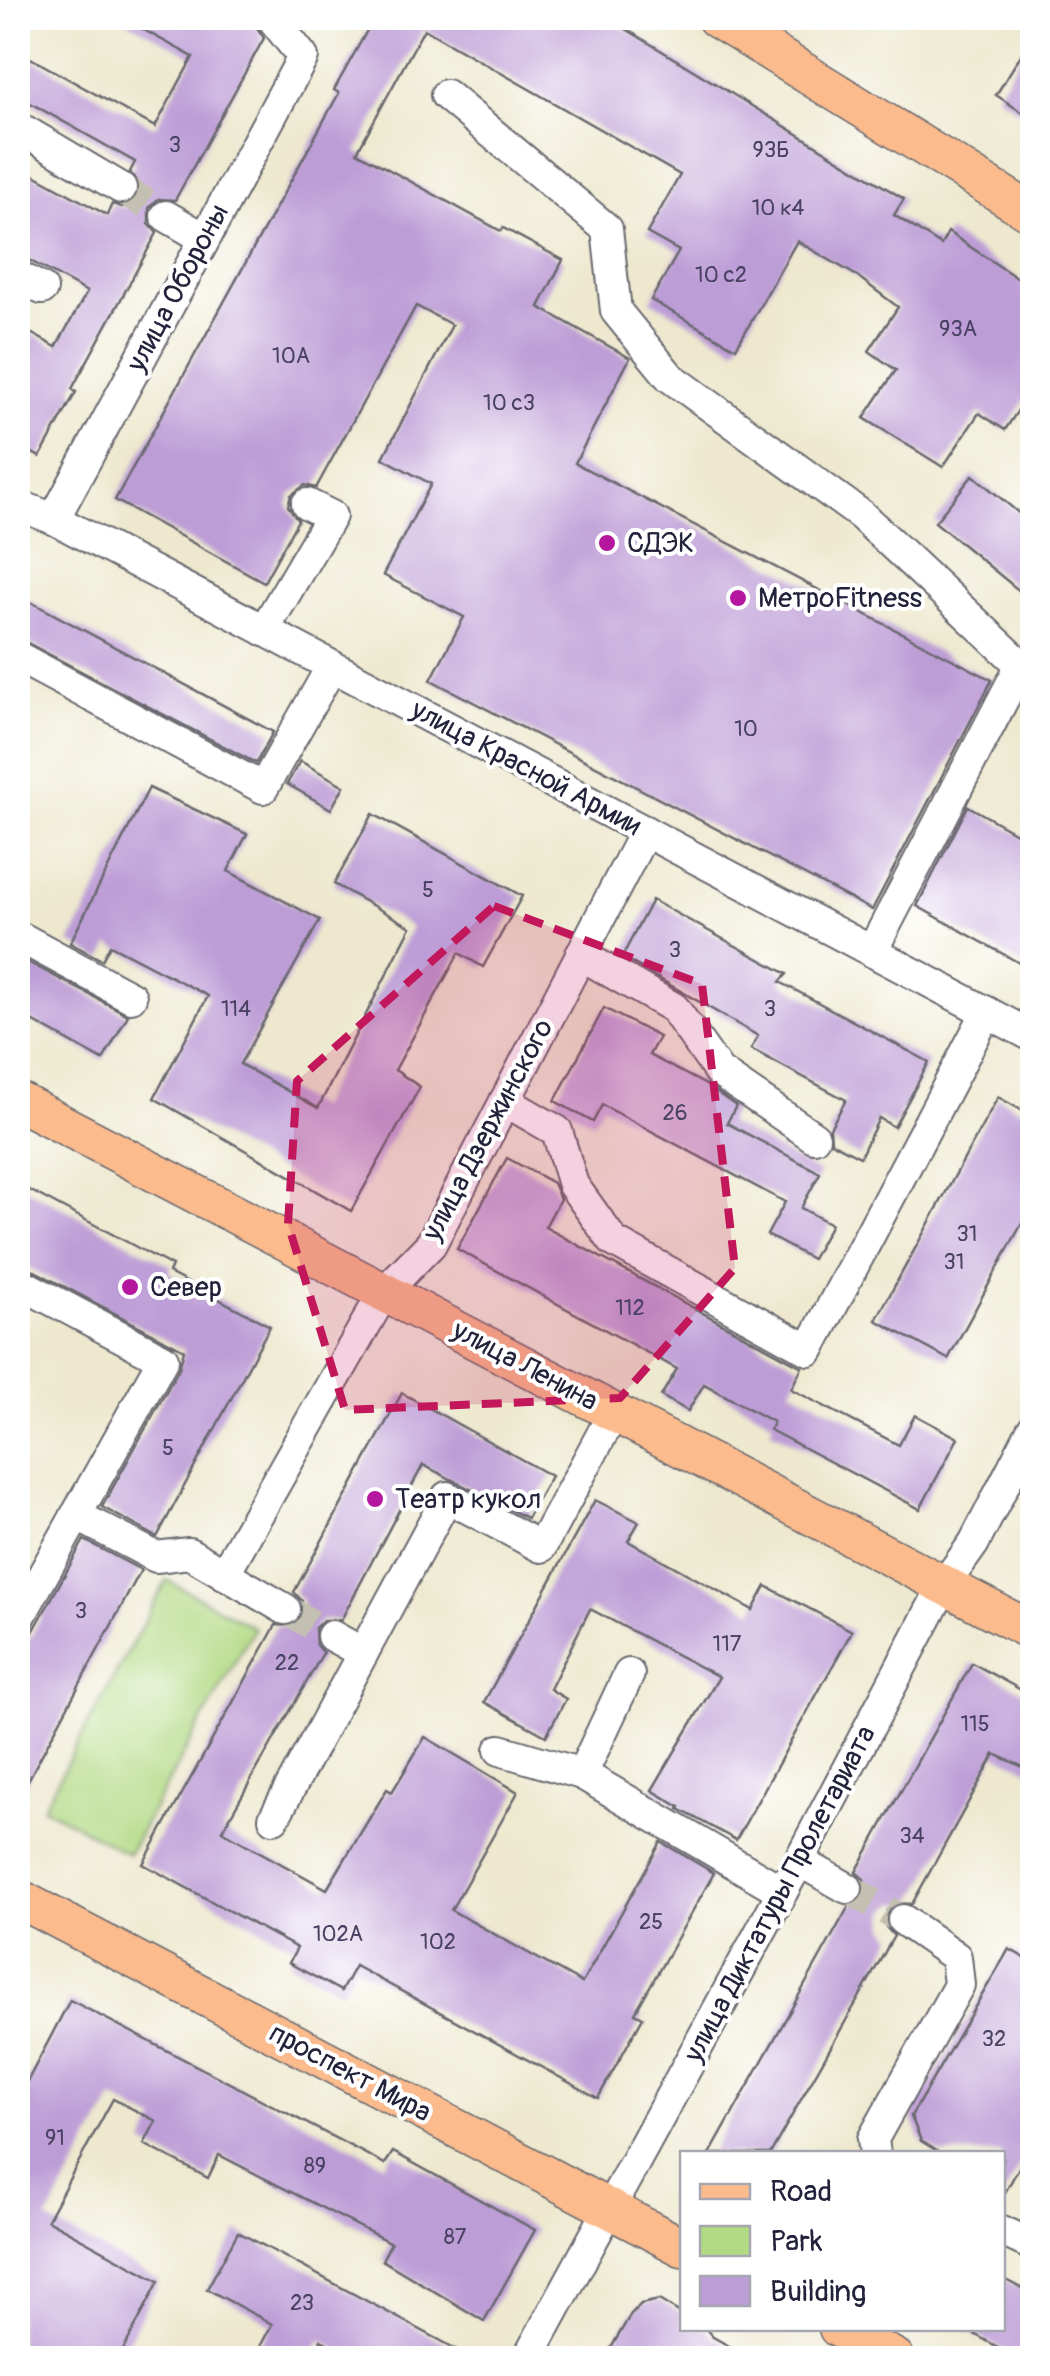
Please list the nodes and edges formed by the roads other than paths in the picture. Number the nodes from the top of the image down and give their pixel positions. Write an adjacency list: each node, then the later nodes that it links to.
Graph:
1 (272, 18): 8 (street, улица Обороны)
2 (716, 18): 6 (main road)
3 (446, 95): 15 (street)
4 (18, 127): 5 (street)
5 (122, 188)
6 (1032, 213)
7 (166, 216): 8 (street)
8 (204, 238): 11 (street, улица Обороны)
9 (18, 504): 11 (street, улица Красной Армии)
10 (307, 504): 12 (street)
11 (54, 520): 12 (street, улица Красной Армии)
12 (264, 630): 14 (street, улица Красной Армии)
13 (18, 657): 14 (street)
14 (332, 666): 16 (street, улица Красной Армии)
15 (1027, 676): 18 (street)
16 (645, 831): 18 (street, улица Красной Армии); 19 (street, улица Дзержинского)
17 (18, 936): 20 (street)
18 (872, 951): 21 (street, улица Красной Армии)
19 (581, 955): 24 (street, улица Дзержинского); 25 (street)
20 (131, 997)
21 (987, 1012): 22 (street, улица Красной Армии); 24 (street)
22 (1032, 1036)
23 (18, 1101): 27 (main road, улица Ленина)
24 (505, 1101): 27 (street, улица Дзержинского)
25 (814, 1137)
26 (18, 1282): 30 (street)
27 (384, 1292): 28 (main road, улица Ленина); 31 (street, улица Дзержинского)
28 (614, 1412): 32 (main road, улица Ленина); 37 (street)
29 (1032, 1430): 32 (street, улица Диктатуры Пролетариата)
30 (76, 1514): 31 (street); 34 (street)
31 (224, 1574): 33 (street)
32 (944, 1585): 35 (main road, улица Ленина); 42 (street, улица Диктатуры Пролетариата)
33 (284, 1609)
34 (18, 1620)
35 (1032, 1631)
36 (332, 1636): 37 (street)
37 (363, 1653): 41 (street)
38 (629, 1674): 40 (street)
39 (500, 1750): 40 (street)
40 (582, 1774): 44 (street)
41 (274, 1818)
42 (799, 1861): 43 (street); 44 (street, улица Диктатуры Пролетариата)
43 (847, 1888)
44 (782, 1891): 48 (street, улица Диктатуры Пролетариата)
45 (18, 1898): 48 (main road, проспект Мира)
46 (902, 1920): 47 (street)
47 (874, 2151)
48 (610, 2209): 51 (main road, проспект Мира); 52 (street, улица Диктатуры Пролетариата)
49 (1005, 2232): 50 (street)
50 (1032, 2245)
51 (680, 2246)
52 (528, 2358)

